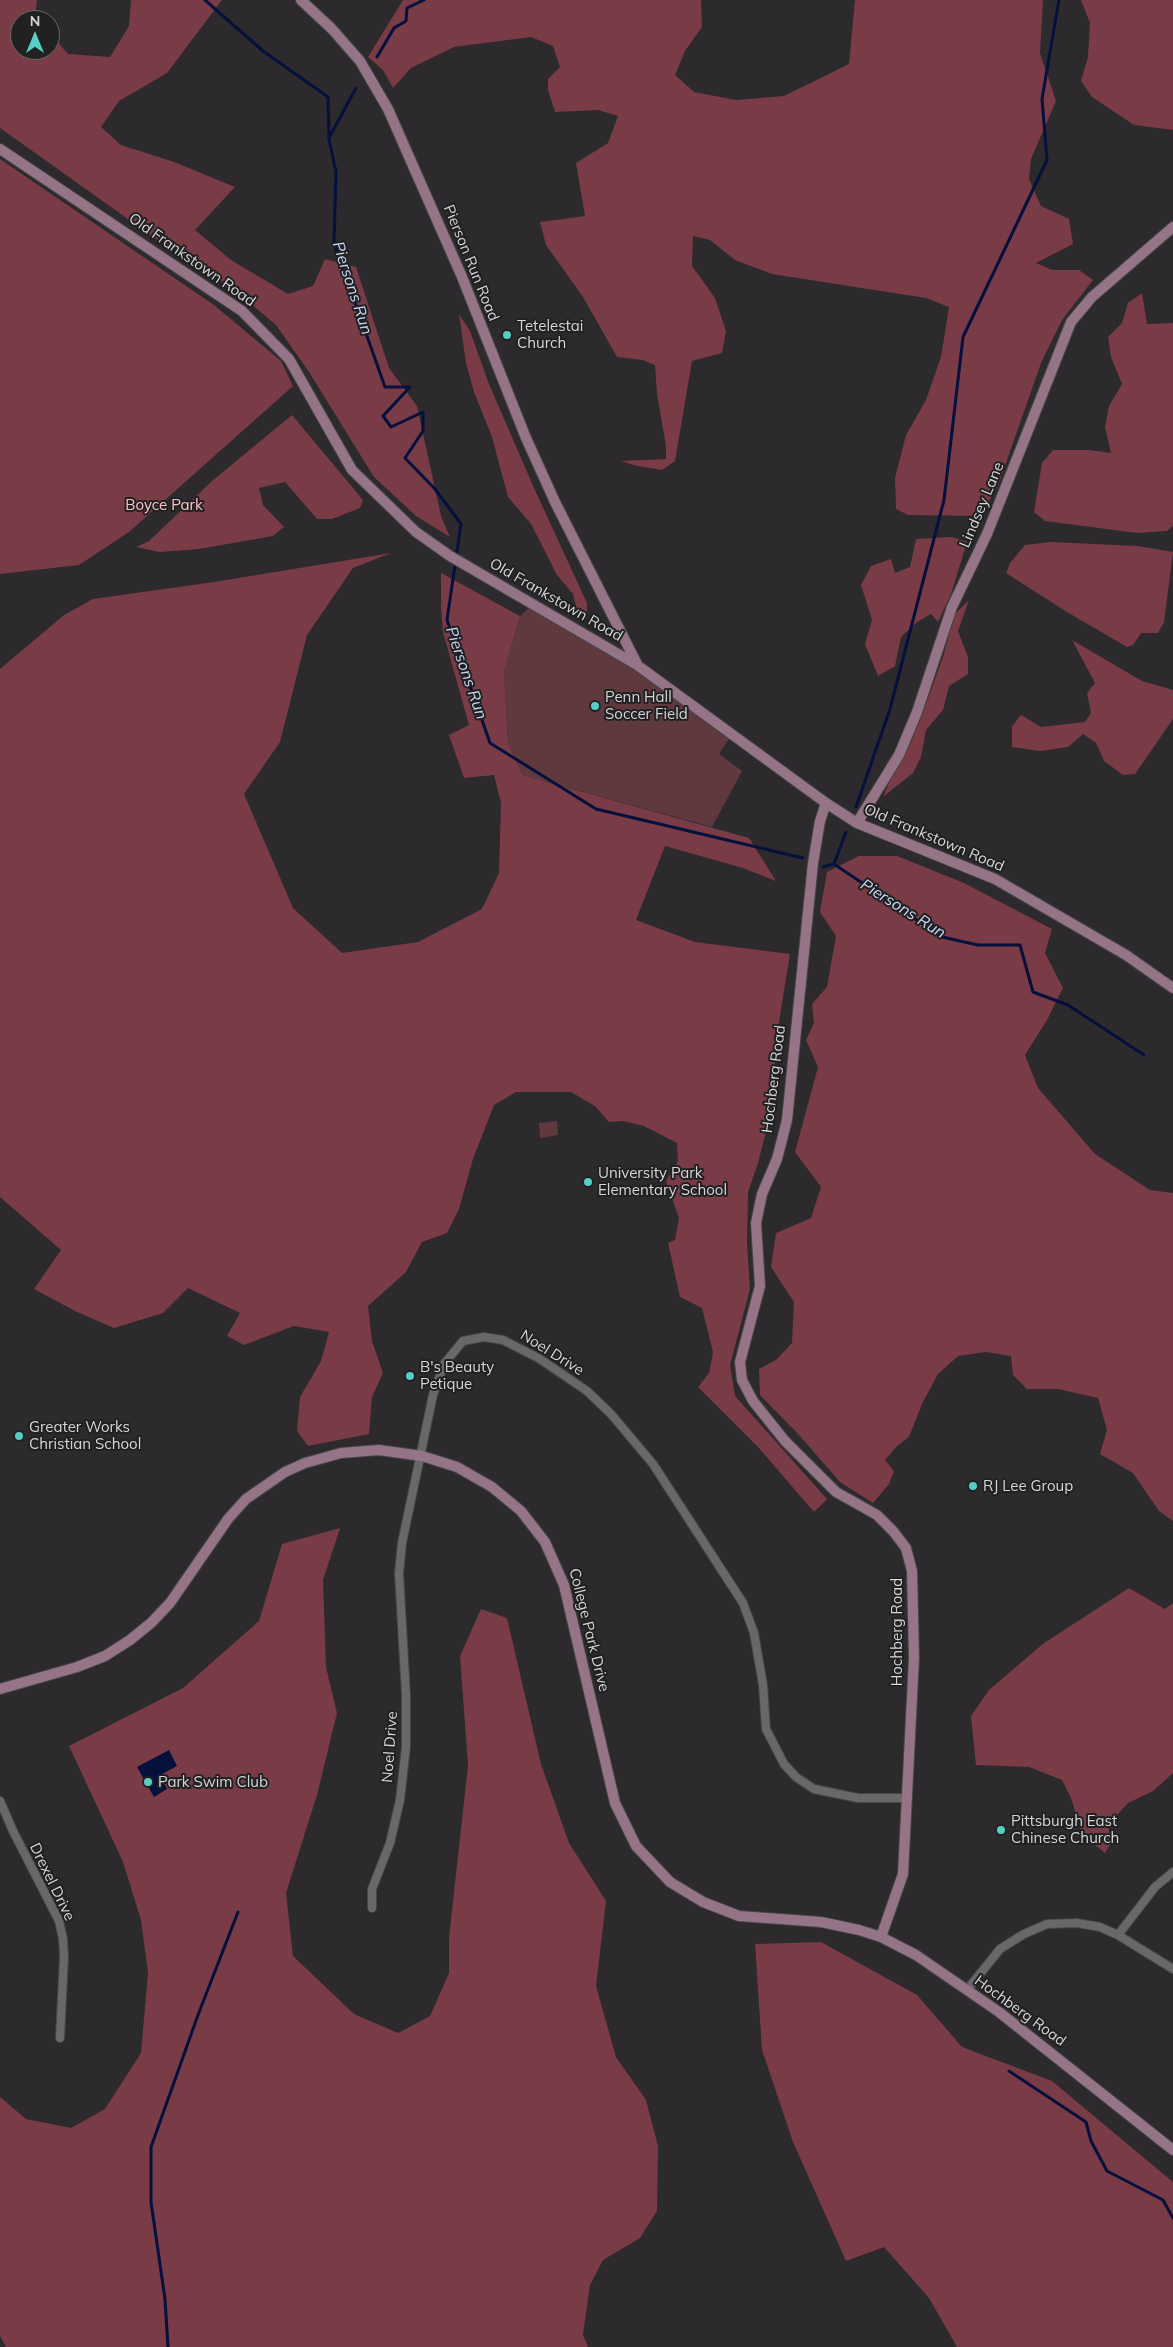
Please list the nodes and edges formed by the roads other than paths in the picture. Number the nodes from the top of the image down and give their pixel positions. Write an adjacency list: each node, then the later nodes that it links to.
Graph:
1 (301, 0): 4 (street, Pierson Run Road)
2 (0, 149): 4 (street, Old Frankstown Road)
3 (1173, 227): 6 (street, Lindsey Lane)
4 (637, 665): 5 (street, Old Frankstown Road)
5 (826, 803): 6 (street, Old Frankstown Road); 10 (street, Hochberg Road)
6 (857, 823): 7 (street, Old Frankstown Road)
7 (1173, 988)
8 (422, 1456): 9 (street, College Park Drive); 10 (street, Noel Drive); 13 (street, Noel Drive); 15 (street, College Park Drive)
9 (0, 1689)
10 (907, 1798): 15 (street, Hochberg Road)
11 (0, 1801): 18 (street, Drexel Drive)
12 (1173, 1872): 14 (street)
13 (372, 1908)
14 (1118, 1935): 16 (street); 17 (street)
15 (881, 1937): 17 (street, Hochberg Road)
16 (1173, 1969)
17 (967, 1990): 19 (street, Hochberg Road)
18 (60, 2038)
19 (1173, 2150)

